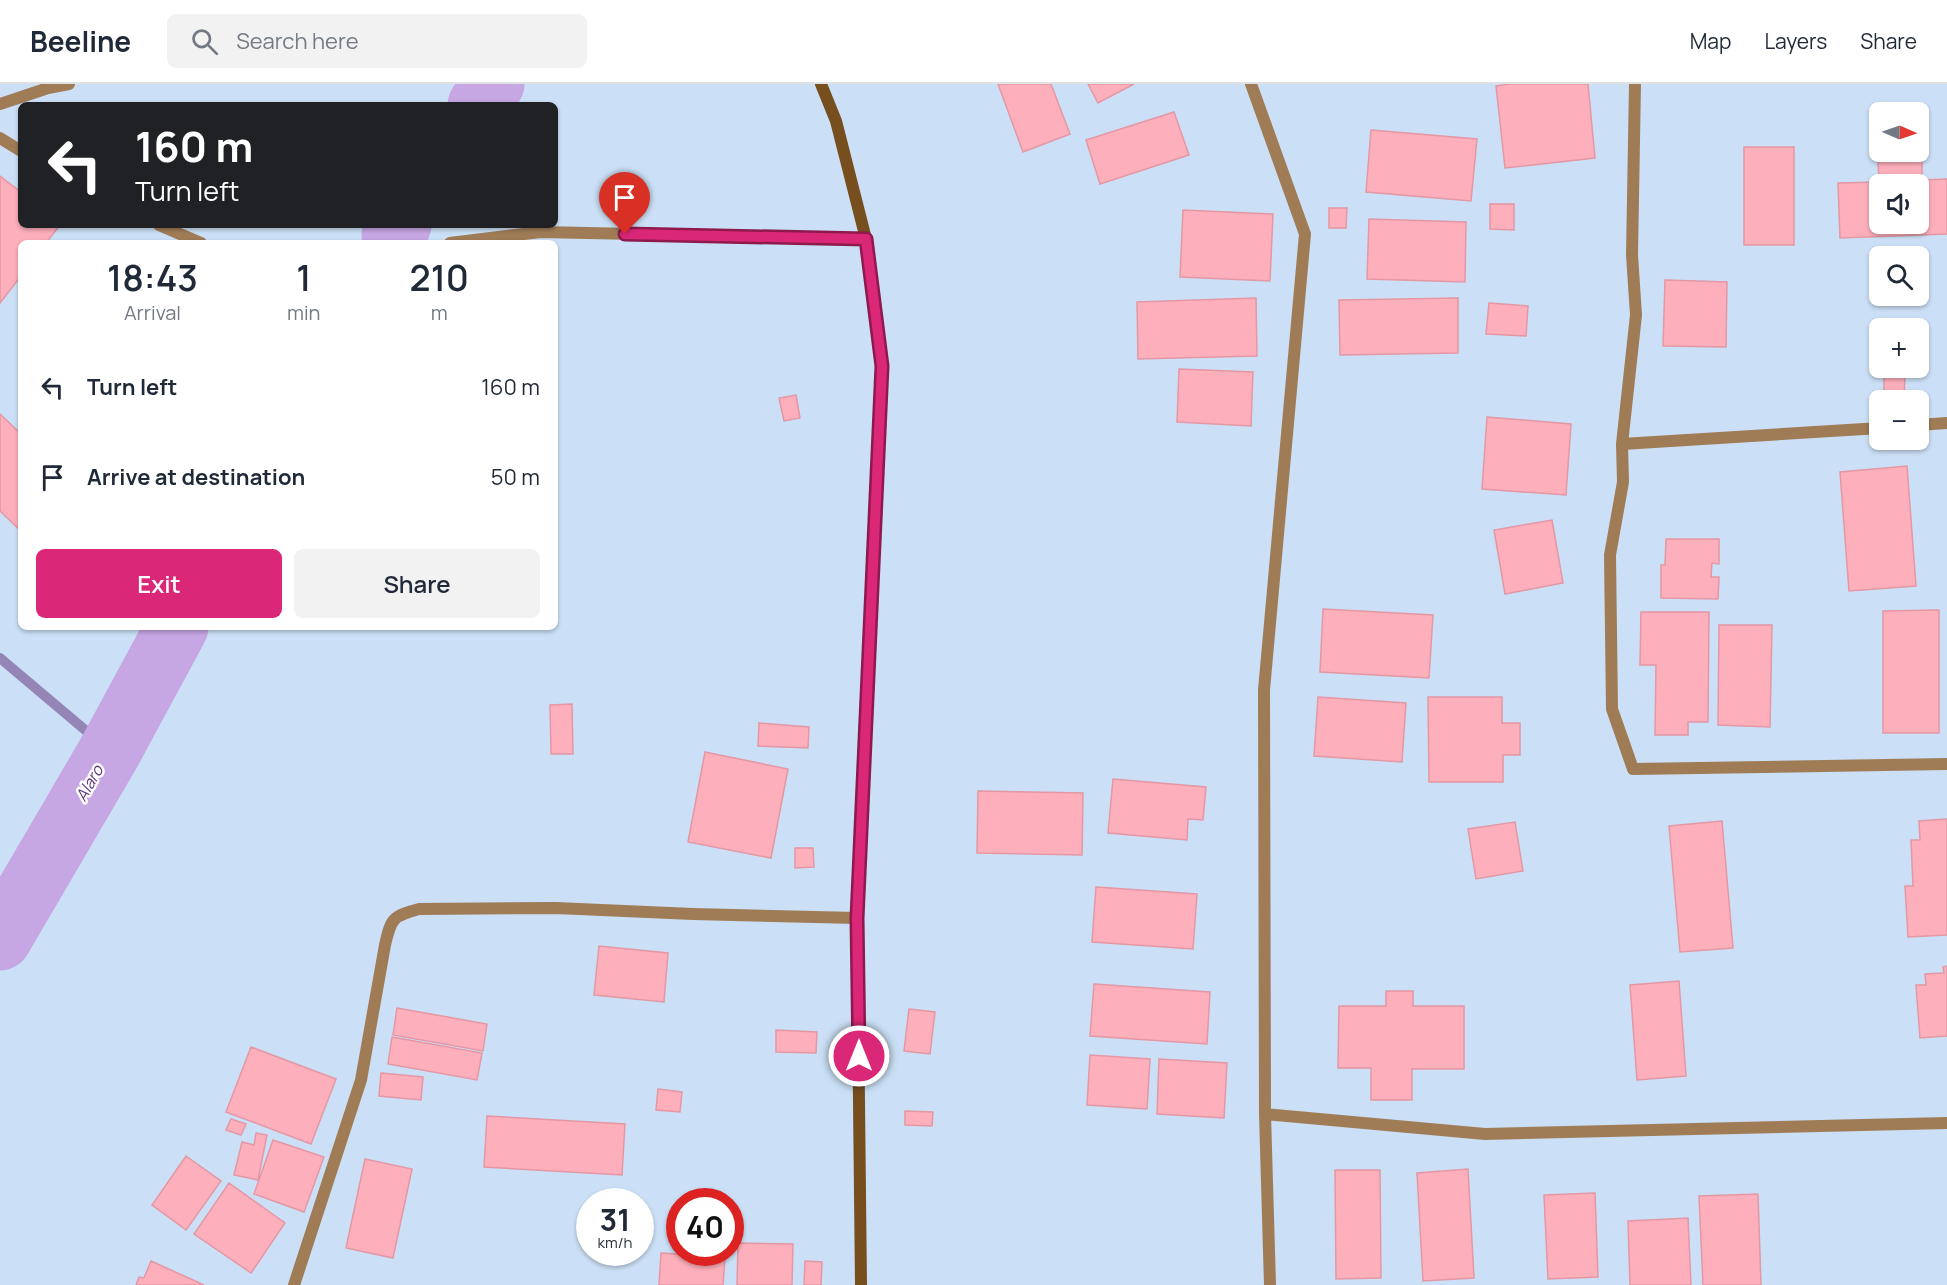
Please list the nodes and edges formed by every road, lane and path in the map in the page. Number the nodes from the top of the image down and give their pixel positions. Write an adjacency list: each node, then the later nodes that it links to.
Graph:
1 (69, 84): 5 (street)
2 (821, 84): 9 (street)
3 (1251, 84): 18 (street)
4 (1635, 84): 15 (street)
5 (0, 104)
6 (0, 138): 7 (street)
7 (18, 150)
8 (166, 228): 10 (street)
9 (866, 239): 11 (street); 17 (street)
10 (194, 240)
11 (475, 240)
12 (1947, 423): 13 (street)
13 (1929, 424)
14 (1869, 429): 15 (street)
15 (1622, 444): 16 (street)
16 (1947, 764)
17 (857, 918): 20 (street); 21 (street)
18 (1265, 1114): 19 (street); 22 (street)
19 (1947, 1123)
20 (294, 1285)
21 (861, 1285)
22 (1270, 1285)

